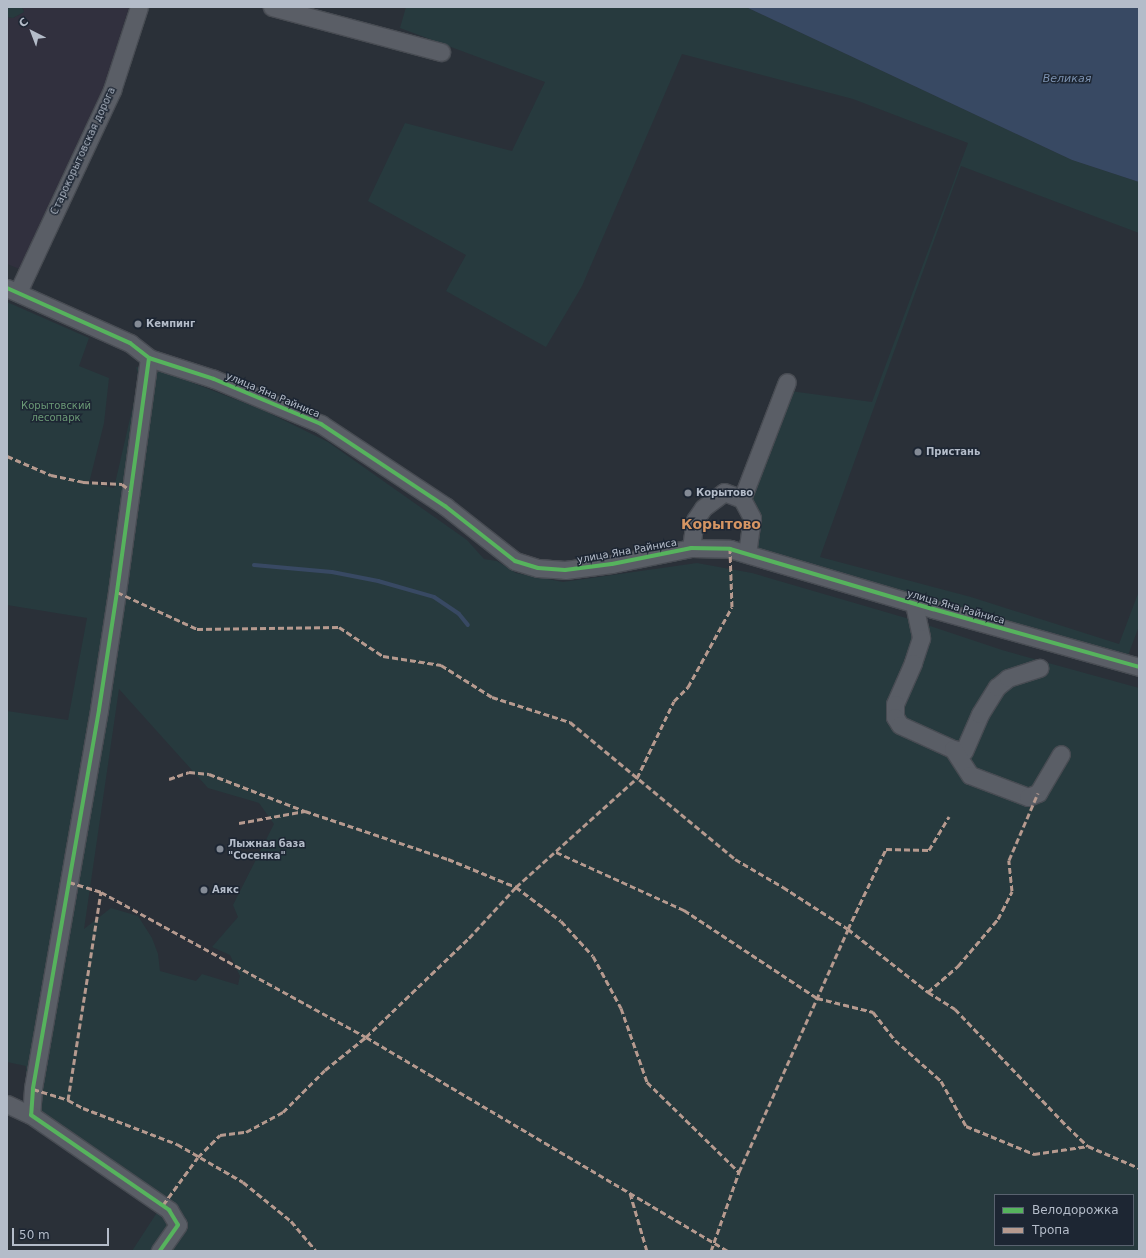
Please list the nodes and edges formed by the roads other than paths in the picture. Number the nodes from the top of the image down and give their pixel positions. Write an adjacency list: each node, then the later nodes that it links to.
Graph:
1 (139, 7): 4 (street, Старокорытовская дорога)
2 (272, 7): 3 (street)
3 (441, 52)
4 (13, 290): 5 (street, улица Яна Райниса)
5 (149, 358): 8 (street, улица Яна Райниса); 16 (street)
6 (787, 382): 7 (street)
7 (742, 499): 8 (street); 9 (street)
8 (691, 548): 9 (street, улица Яна Райниса)
9 (747, 554): 10 (street, улица Яна Райниса)
10 (914, 604): 11 (street, улица Яна Райниса); 13 (street)
11 (1139, 667)
12 (1039, 668): 13 (street)
13 (953, 749): 14 (street)
14 (1061, 754)
15 (7, 1104): 16 (street)
16 (31, 1115): 17 (street)
17 (160, 1251)

